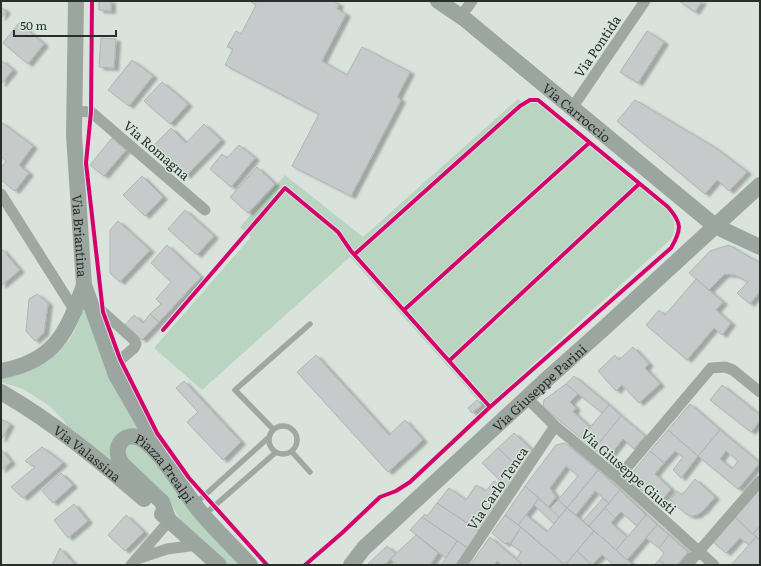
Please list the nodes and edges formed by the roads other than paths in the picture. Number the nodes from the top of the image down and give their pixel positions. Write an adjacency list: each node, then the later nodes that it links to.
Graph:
1 (76, 1): 7 (main road, Via Briantina)
2 (438, 1): 5 (main road, Via Carroccio)
3 (472, 1): 5 (street)
4 (645, 1): 6 (street, Via Pontida)
5 (461, 16): 6 (main road, Via Carroccio)
6 (572, 108): 11 (main road, Via Carroccio)
7 (74, 111): 10 (street, Via Romagna); 13 (main road, Via Briantina)
8 (760, 185): 11 (main road, Via Giuseppe Parini)
9 (1, 194): 15 (street)
10 (205, 210)
11 (715, 226): 12 (main road, Via Carroccio); 21 (main road, Via Giuseppe Parini)
12 (760, 247)
13 (84, 286): 14 (main road, Via Briantina); 15 (main road)
14 (91, 308): 17 (main road, Via Briantina); 17 (street)
15 (75, 311): 18 (main road)
16 (310, 324): 23 (lane)
17 (112, 367): 27 (main road, Via Briantina)
18 (1, 371)
19 (1, 392): 32 (main road, Via Valassina)
20 (760, 392): 29 (street)
21 (527, 398): 22 (street, Via Giuseppe Giusti); 34 (main road, Via Giuseppe Parini)
22 (555, 426): 29 (street, Via Giuseppe Giusti); 41 (street, Via Carlo Tenca)
23 (273, 429): 24 (lane); 25 (lane)
24 (268, 438): 26 (lane); 31 (lane)
25 (292, 452): 26 (lane); 28 (lane)
26 (275, 453): 31 (lane)
27 (158, 454): 31 (main road, Piazza Prealpi); 32 (main road, Piazza Prealpi)
28 (310, 472)
29 (618, 478): 35 (street, Via Giuseppe Giusti)
30 (760, 481): 35 (street)
31 (199, 510): 38 (main road, Piazza Prealpi)
32 (169, 521): 33 (main road, Piazza Prealpi); 36 (street)
33 (197, 545): 36 (street); 37 (main road, Piazza Prealpi)
34 (364, 548): 39 (main road, Via Giuseppe Parini); 40 (main road, Via Giuseppe Parini)
35 (699, 551): 42 (street); 43 (street, Via Giuseppe Giusti)
36 (134, 562)
37 (219, 565)
38 (250, 565)
39 (338, 565)
40 (351, 565)
41 (462, 565)
42 (687, 565)
43 (714, 565)

